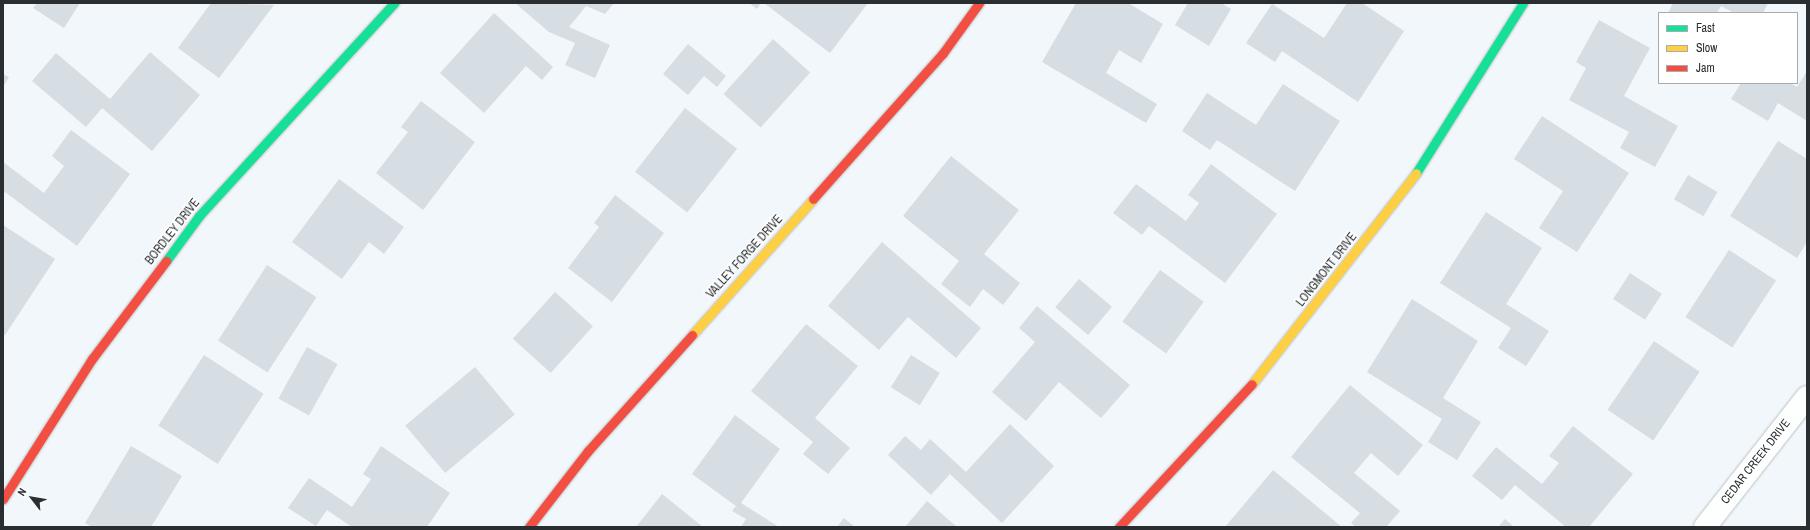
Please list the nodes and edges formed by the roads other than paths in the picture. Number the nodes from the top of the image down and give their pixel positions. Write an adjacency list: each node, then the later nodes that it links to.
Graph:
1 (394, 3): 5 (street, BORDLEY DRIVE)
2 (979, 3): 6 (street, VALLEY FORGE DRIVE)
3 (1523, 3): 7 (street, LONGMONT DRIVE)
4 (1807, 397): 8 (street, CEDAR CREEK DRIVE)
5 (3, 499)
6 (529, 527)
7 (1119, 527)
8 (1706, 527)

